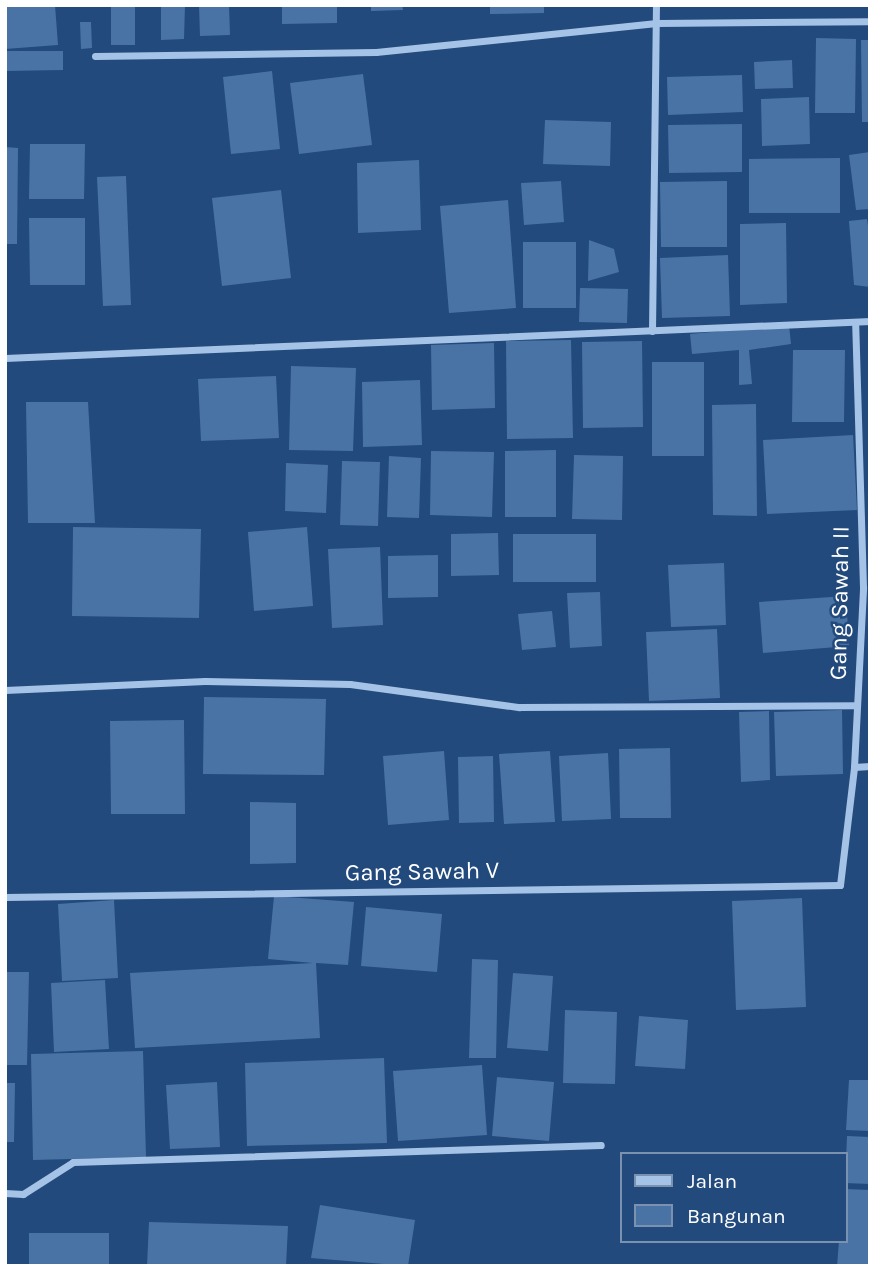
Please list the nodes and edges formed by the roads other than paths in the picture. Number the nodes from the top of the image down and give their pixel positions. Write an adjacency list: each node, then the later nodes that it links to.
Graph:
1 (656, 5): 3 (street)
2 (870, 21): 3 (street)
3 (657, 23): 4 (street); 7 (street)
4 (95, 56)
5 (870, 321): 6 (street)
6 (855, 322): 7 (street); 10 (street, Gang Sawah II)
7 (652, 331): 8 (street)
8 (5, 358)
9 (5, 690): 10 (street)
10 (857, 705): 11 (street, Gang Sawah II)
11 (854, 766): 12 (street); 13 (street, Gang Sawah II)
12 (870, 766)
13 (840, 885): 14 (street, Gang Sawah V)
14 (5, 897)
15 (601, 1145): 16 (street)
16 (5, 1192)

